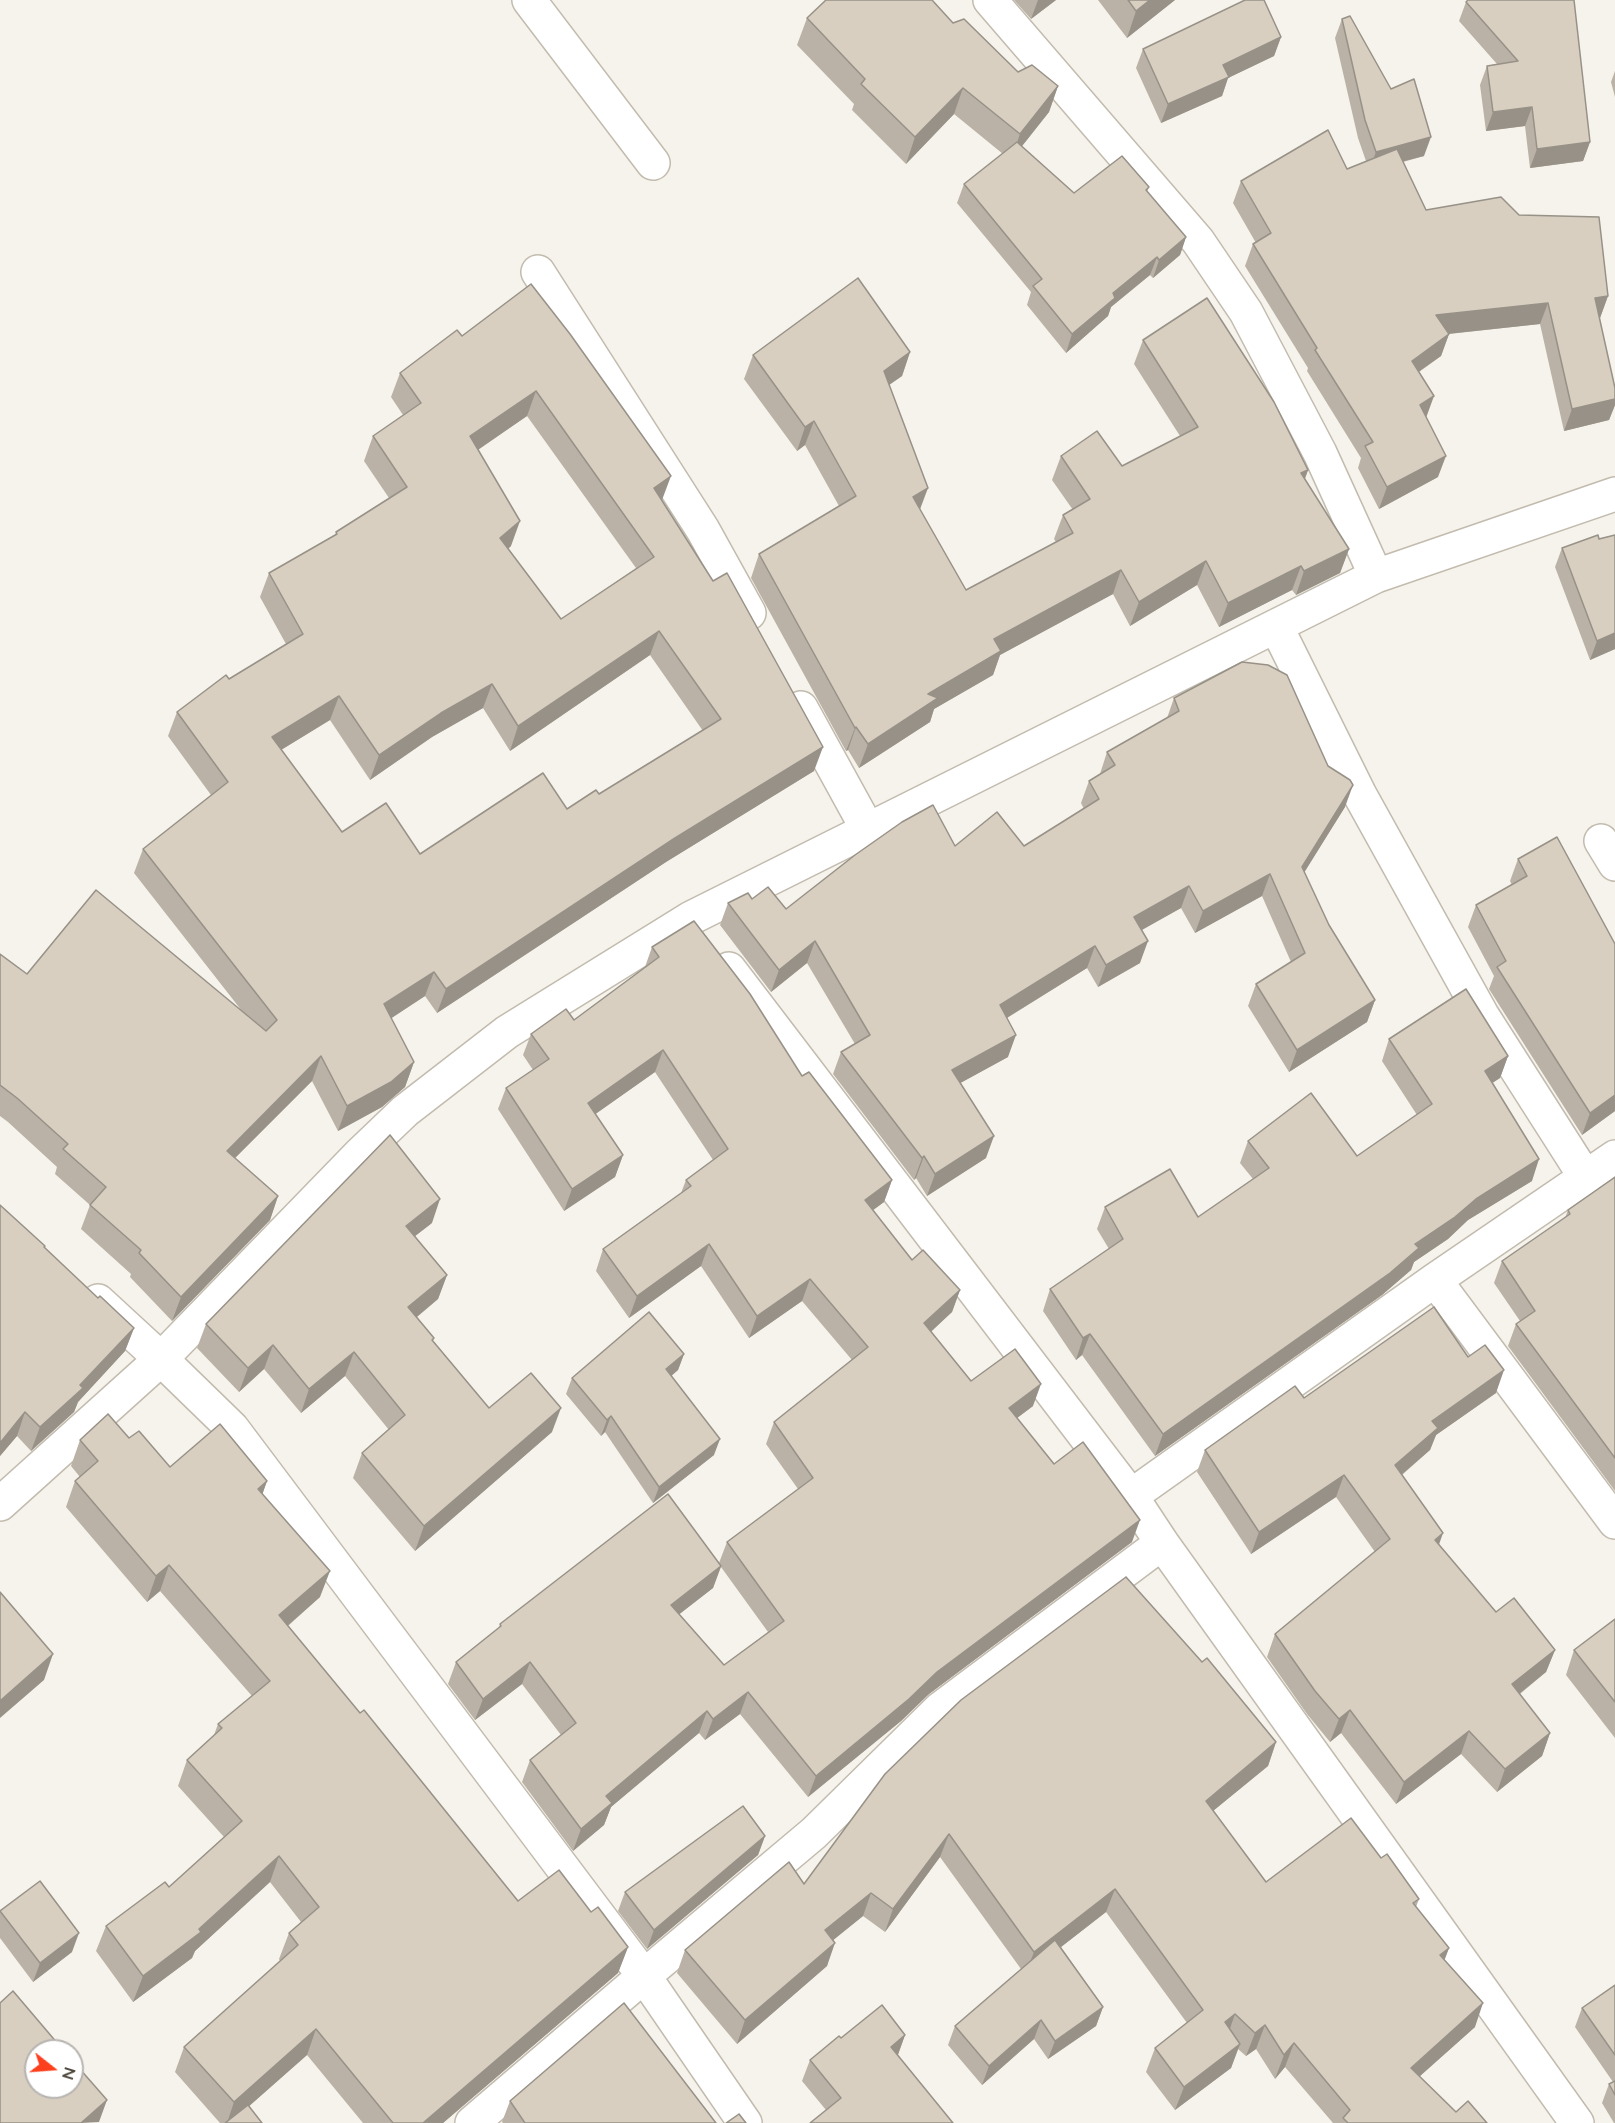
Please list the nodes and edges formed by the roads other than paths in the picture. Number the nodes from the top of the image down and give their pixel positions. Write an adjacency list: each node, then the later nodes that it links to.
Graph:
1 (529, 0): 3 (street)
2 (990, 0): 6 (street)
3 (652, 163)
4 (538, 272): 8 (street)
5 (1615, 494): 6 (street)
6 (1376, 576): 7 (street)
7 (1276, 626): 10 (street); 13 (street)
8 (766, 644)
9 (789, 685): 10 (street)
10 (868, 830): 11 (street)
11 (691, 918): 16 (street); 17 (street)
12 (1615, 1157): 13 (street)
13 (1586, 1178): 14 (street)
14 (1435, 1280): 17 (street); 19 (street)
15 (76, 1281): 16 (street)
16 (161, 1359): 18 (street); 21 (street)
17 (1131, 1496): 20 (street)
18 (0, 1504)
19 (1615, 1522)
20 (1162, 1544): 21 (street); 24 (street)
21 (644, 1976): 22 (street); 23 (street)
22 (734, 2119)
23 (472, 2123)
24 (1576, 2123)

